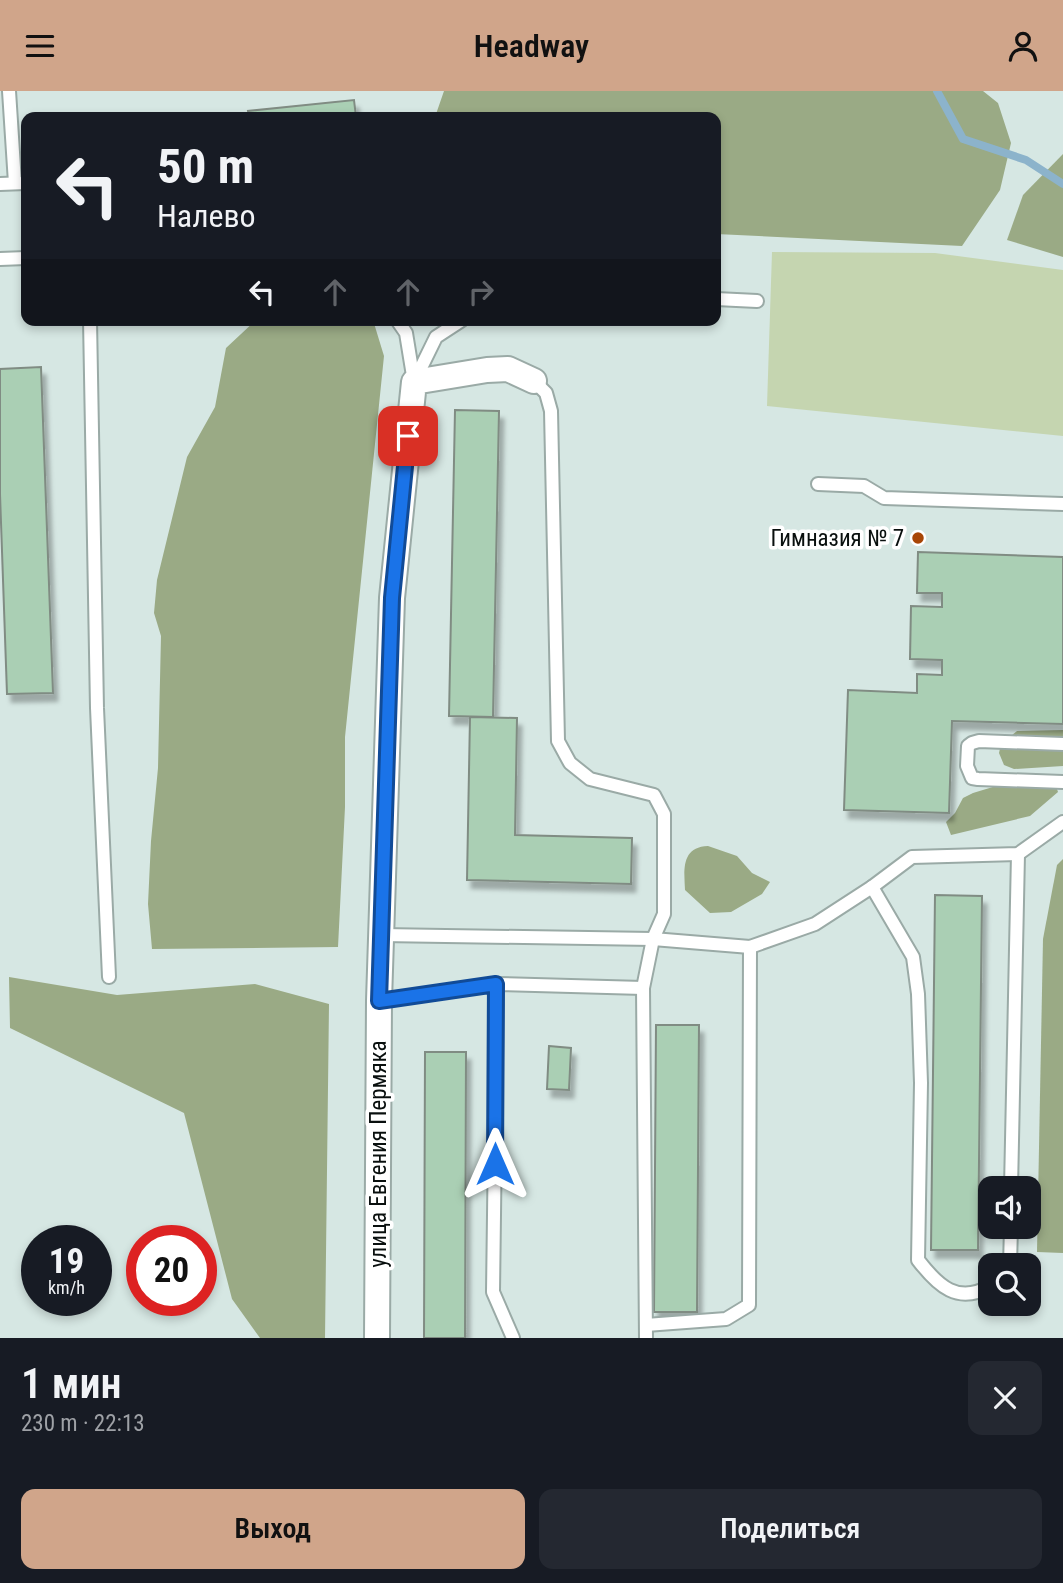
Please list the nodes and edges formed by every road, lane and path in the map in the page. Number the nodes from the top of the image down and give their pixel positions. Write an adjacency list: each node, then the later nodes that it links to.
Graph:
1 (9, 91): 2 (lane)
2 (21, 183): 3 (lane)
3 (0, 184)
4 (21, 258): 5 (lane)
5 (0, 259)
6 (721, 299): 7 (lane)
7 (757, 301)
8 (89, 326): 23 (lane)
9 (401, 326): 12 (lane)
10 (452, 326): 12 (lane)
11 (534, 381): 12 (street); 21 (lane)
12 (414, 382): 20 (street, улица Евгения Пермяка)
13 (818, 484): 14 (lane)
14 (1063, 504)
15 (1063, 744): 16 (lane)
16 (1063, 782)
17 (1063, 822): 18 (lane)
18 (1018, 854): 19 (lane); 27 (lane)
19 (873, 887): 22 (lane); 28 (lane)
20 (381, 935): 21 (lane); 26 (street, улица Евгения Пермяка)
21 (653, 939): 22 (lane); 25 (lane)
22 (750, 947): 29 (lane)
23 (109, 977)
24 (496, 984): 25 (lane); 26 (lane); 31 (lane)
25 (643, 988): 29 (lane)
26 (379, 1001): 30 (street, улица Евгения Пермяка)
27 (1011, 1176)
28 (978, 1292)
29 (646, 1331)
30 (377, 1338)
31 (513, 1338)

